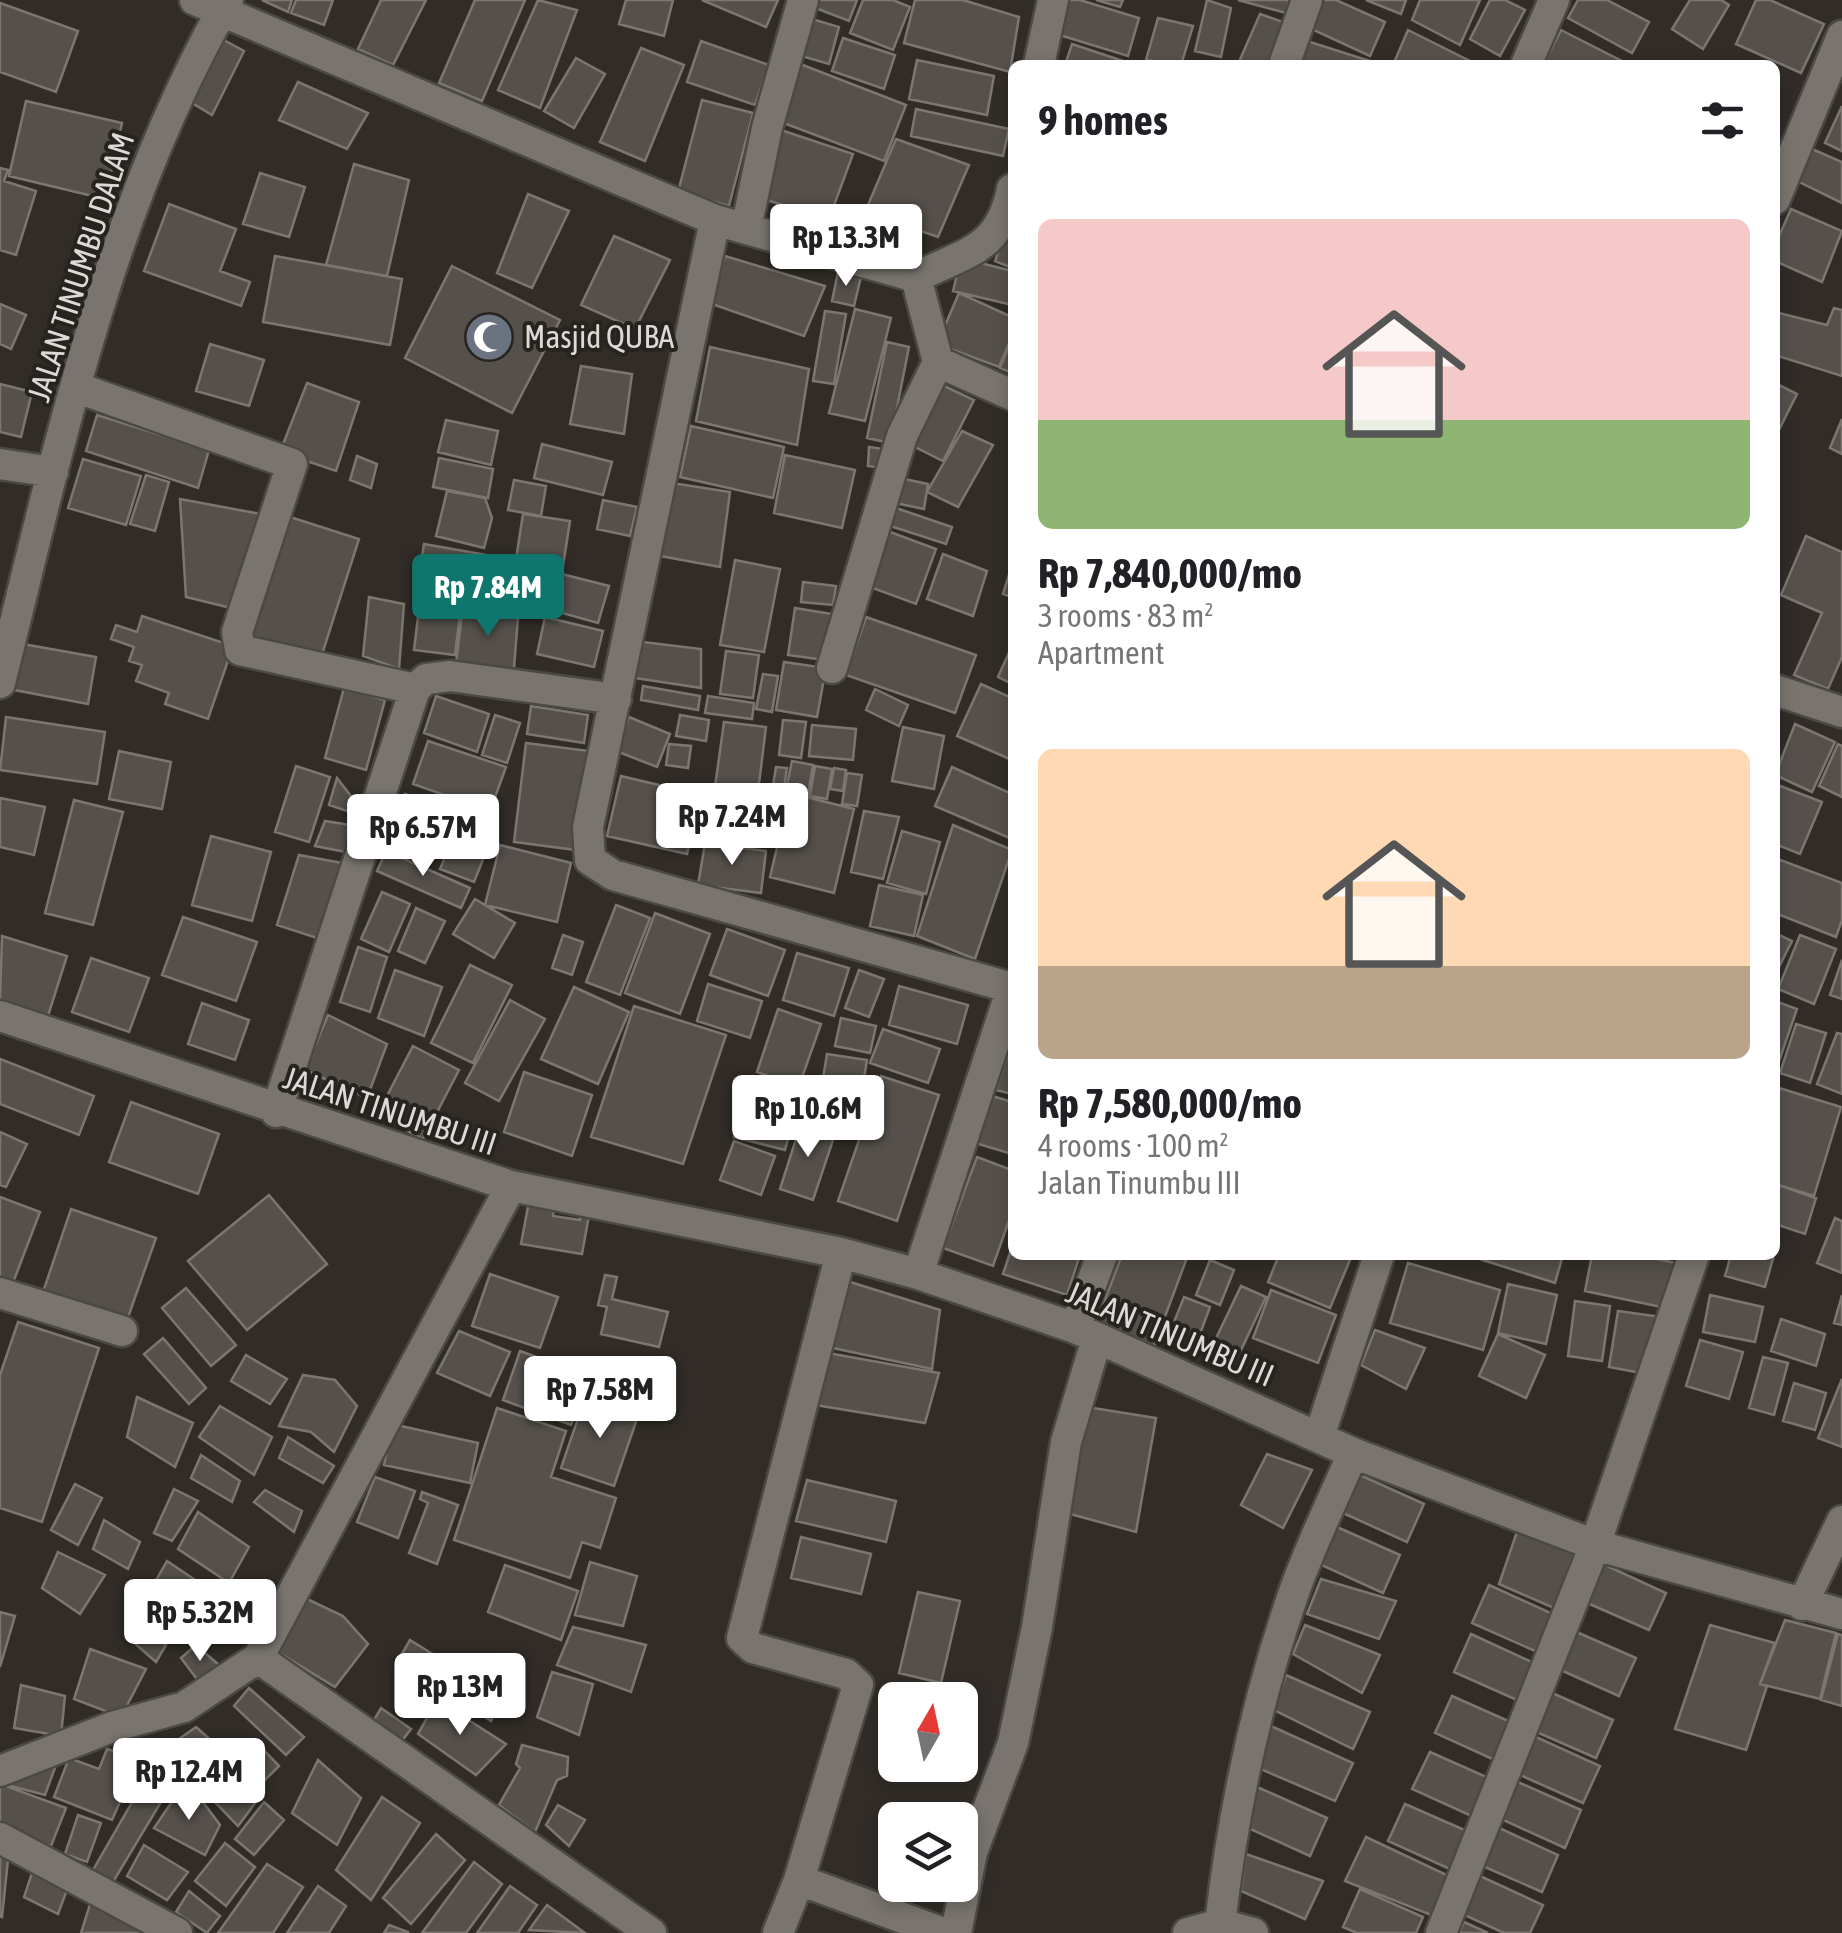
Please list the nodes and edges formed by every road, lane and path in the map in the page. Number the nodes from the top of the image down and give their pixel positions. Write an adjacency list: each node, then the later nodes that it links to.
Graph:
1 (803, 0): 13 (street)
2 (1053, 0): 7 (street)
3 (1308, 0): 8 (street)
4 (1554, 0): 9 (street)
5 (215, 3): 12 (street); 16 (street, JALAN TINUMBU DALAM)
6 (1842, 36): 10 (street)
7 (1040, 60)
8 (1286, 60)
9 (1528, 60)
10 (1780, 187)
11 (1008, 203): 14 (street)
12 (715, 220): 13 (street); 24 (street)
13 (746, 229): 14 (street)
14 (916, 277): 15 (street)
15 (938, 362): 17 (street); 20 (street)
16 (78, 388): 19 (street, JALAN TINUMBU DALAM); 22 (street)
17 (1008, 393)
18 (0, 464): 19 (street)
19 (53, 472): 21 (street, JALAN TINUMBU DALAM)
20 (832, 668)
21 (0, 683)
22 (415, 689): 24 (street); 29 (street)
23 (1780, 692): 25 (street)
24 (616, 699): 26 (street)
25 (1842, 712)
26 (1008, 987)
27 (1008, 1000): 35 (street)
28 (0, 1016): 29 (street, JALAN TINUMBU III)
29 (276, 1112): 30 (street, JALAN TINUMBU III)
30 (511, 1186): 31 (street, JALAN TINUMBU III); 45 (street)
31 (841, 1253): 35 (street, JALAN TINUMBU III); 48 (street)
32 (1101, 1260): 38 (street)
33 (1377, 1260): 39 (street)
34 (1692, 1260): 42 (street)
35 (918, 1274): 38 (street, JALAN TINUMBU III)
36 (0, 1293): 37 (street)
37 (122, 1331)
38 (1086, 1333): 39 (street, JALAN TINUMBU III); 54 (street)
39 (1318, 1437): 40 (street, JALAN TINUMBU III)
40 (1353, 1453): 42 (street, JALAN TINUMBU III); 49 (street)
41 (1842, 1521): 43 (street)
42 (1595, 1545): 43 (street, JALAN TINUMBU III); 57 (street)
43 (1802, 1605): 44 (street, JALAN TINUMBU III)
44 (1842, 1614)
45 (258, 1658): 46 (street); 51 (street)
46 (0, 1771)
47 (0, 1838): 50 (street)
48 (799, 1880): 52 (street); 53 (street)
49 (1220, 1924): 55 (street); 56 (street)
50 (177, 1933)
51 (651, 1933)
52 (778, 1933)
53 (944, 1933)
54 (956, 1933)
55 (1188, 1933)
56 (1253, 1933)
57 (1441, 1933)

